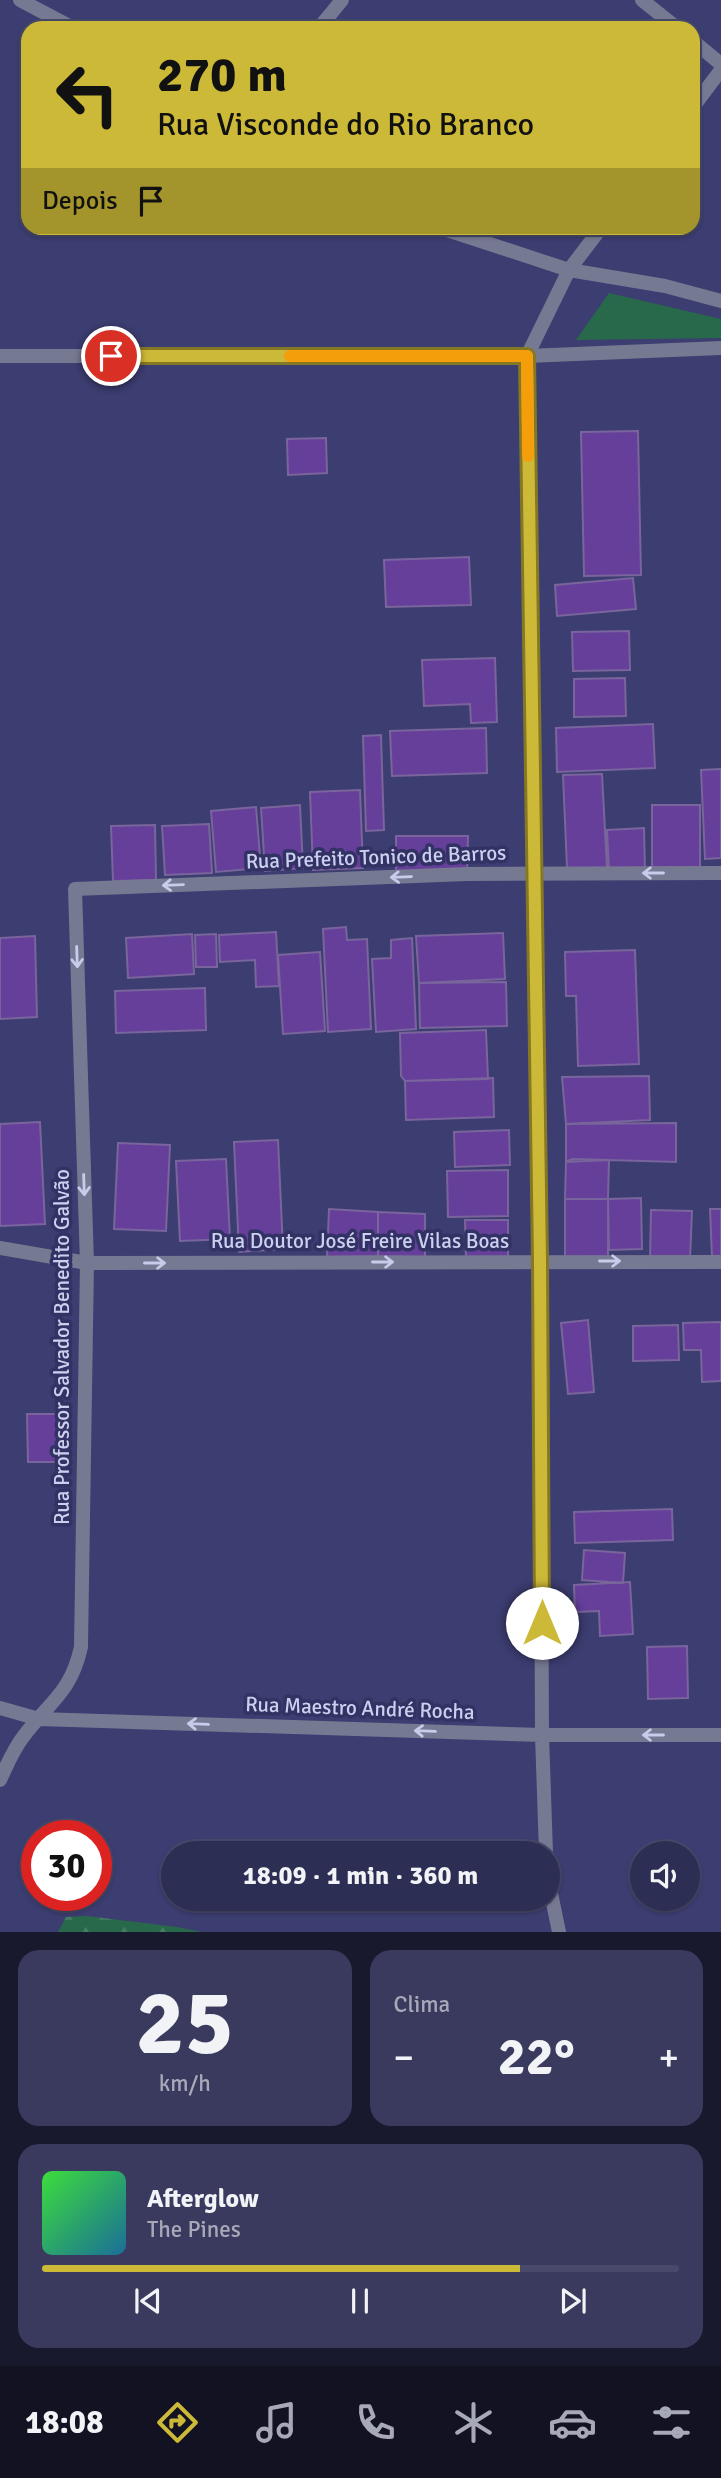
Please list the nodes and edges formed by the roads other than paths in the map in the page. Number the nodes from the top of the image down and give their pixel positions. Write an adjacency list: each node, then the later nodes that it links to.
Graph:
1 (20, 0): 4 (street)
2 (342, 0): 5 (street)
3 (642, 0): 6 (street)
4 (60, 21)
5 (325, 21)
6 (668, 21)
7 (700, 47): 8 (street)
8 (721, 64)
9 (721, 70): 10 (street)
10 (700, 98)
11 (462, 235): 13 (street)
12 (596, 235): 13 (street)
13 (569, 270): 14 (street); 17 (street)
14 (721, 301)
15 (721, 348): 17 (street)
16 (0, 356): 17 (street)
17 (527, 356): 19 (street)
18 (721, 873): 19 (street, Rua Prefeito Tonico de Barros, one-way to 19)
19 (534, 874): 20 (street, Rua Prefeito Tonico de Barros, one-way to 20); 22 (street)
20 (75, 889): 24 (street, Rua Professor Salvador Benedito Galvão, one-way to 24)
21 (0, 1248): 24 (street, Rua Doutor José Freire Vilas Boas)
22 (540, 1261): 23 (street, Rua Doutor José Freire Vilas Boas, one-way to 23); 24 (street, Rua Doutor José Freire Vilas Boas, one-way to 22); 27 (street)
23 (721, 1262)
24 (87, 1263): 26 (street, Rua Professor Salvador Benedito Galvão)
25 (0, 1708): 26 (street, Rua Maestro André Rocha)
26 (39, 1720): 27 (street, Rua Maestro André Rocha, one-way to 26); 29 (street, Rua Professor Salvador Benedito Galvão)
27 (542, 1735): 28 (street, Rua Maestro André Rocha, one-way to 27); 30 (street)
28 (721, 1735)
29 (0, 1780)
30 (546, 1841)
31 (555, 1911): 32 (street)
32 (559, 1932)

